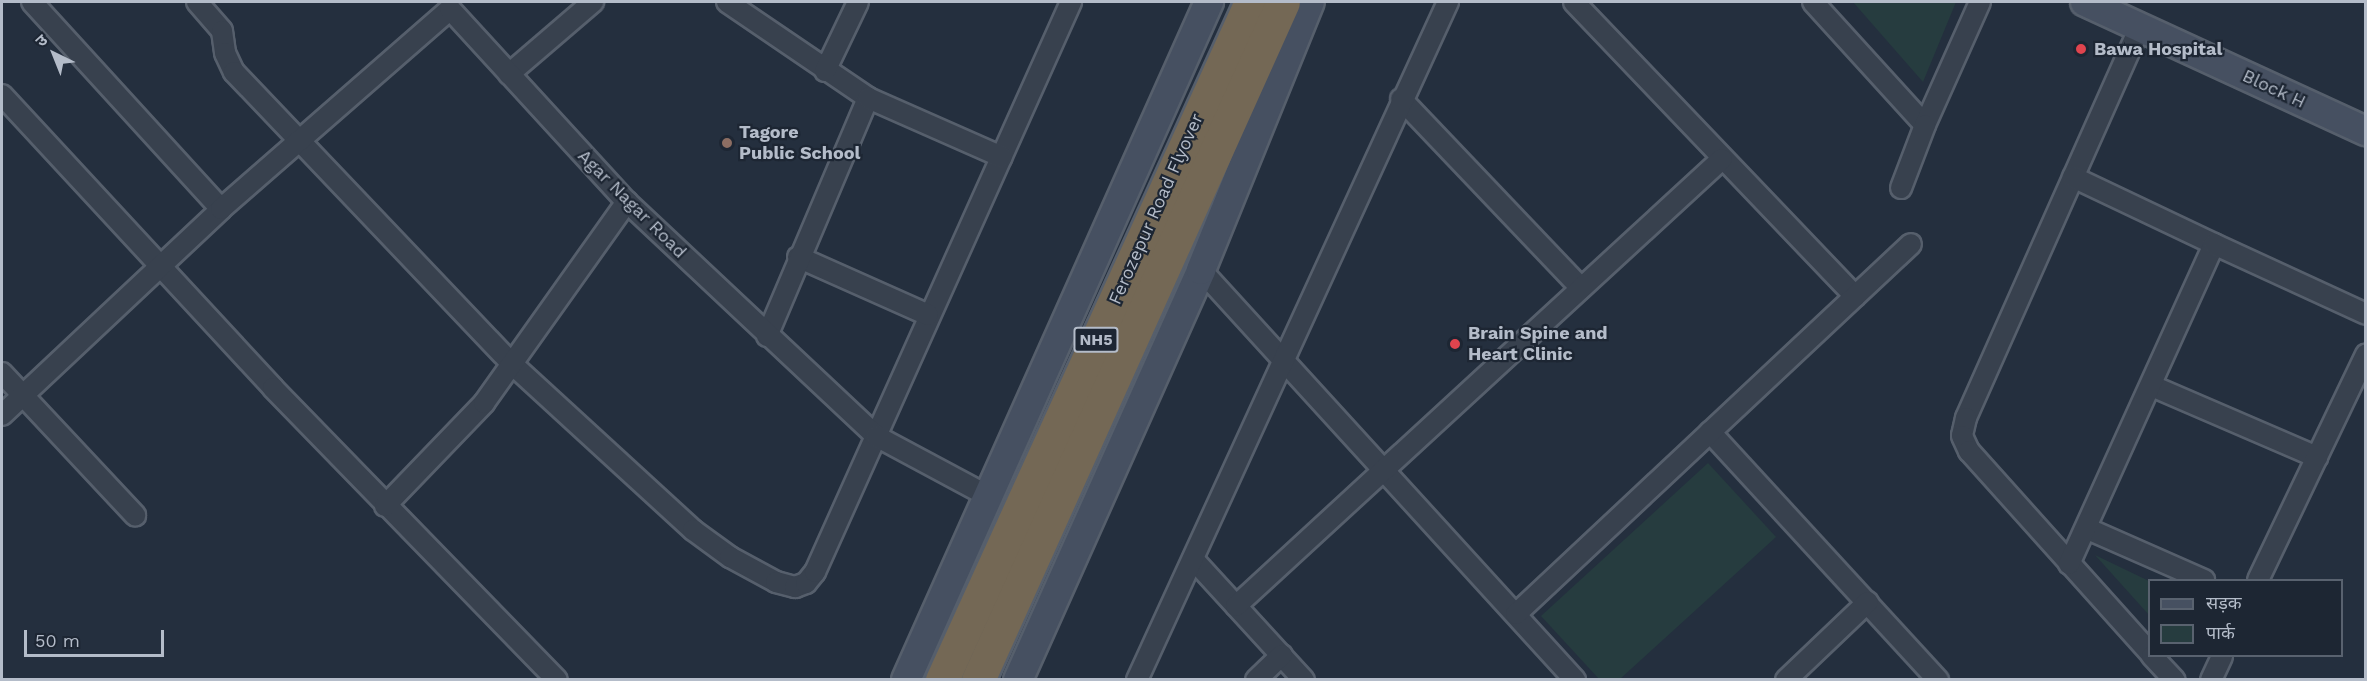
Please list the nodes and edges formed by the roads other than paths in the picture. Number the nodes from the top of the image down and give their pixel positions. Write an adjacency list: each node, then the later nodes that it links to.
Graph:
1 (32, 2): 31 (street)
2 (196, 2): 25 (street)
3 (593, 2): 19 (street)
4 (727, 2): 18 (street)
5 (858, 2): 18 (street)
6 (1071, 2): 26 (street)
7 (1209, 2): 53 (main road)
8 (1251, 2): 70 (highway, Ferozepur Road Flyover / NH5)
9 (1283, 2): 71 (highway, Ferozepur Road Flyover / NH5)
10 (1310, 2): 36 (main road)
11 (1448, 2): 22 (street)
12 (1574, 2): 27 (street)
13 (1813, 2): 23 (street)
14 (1980, 2): 23 (street)
15 (2085, 2): 17 (main road, Block H)
16 (450, 4): 19 (street, Agar Nagar Road); 25 (street, Agar Nagar Road)
17 (2140, 27): 24 (main road, Block H); 28 (street)
18 (825, 71): 21 (street)
19 (509, 74): 30 (street, Agar Nagar Road)
20 (2, 95): 35 (street)
21 (868, 98): 26 (street); 34 (street)
22 (1401, 99): 37 (street); 43 (street)
23 (1925, 125): 29 (street)
24 (2366, 130)
25 (299, 139): 31 (street, Agar Nagar Road); 44 (street)
26 (1002, 157): 40 (street)
27 (1722, 159): 37 (street); 38 (street)
28 (2073, 177): 33 (street); 58 (street)
29 (1901, 188)
30 (627, 202): 41 (street, Agar Nagar Road); 44 (street)
31 (221, 209): 35 (street, Agar Nagar Road)
32 (1911, 244): 38 (street)
33 (2214, 244): 39 (street); 46 (street)
34 (798, 257): 40 (street); 41 (street)
35 (158, 267): 47 (street, Agar Nagar Road); 54 (street)
36 (1200, 270): 43 (street); 72 (main road)
37 (1581, 288): 52 (street)
38 (1855, 296): 49 (street)
39 (2366, 314)
40 (928, 315): 50 (street)
41 (767, 336): 50 (street, Agar Nagar Road)
42 (2366, 355): 51 (street)
43 (1283, 361): 52 (street); 57 (street)
44 (513, 365): 50 (street); 54 (street)
45 (2, 373): 47 (street)
46 (2152, 386): 51 (street); 56 (street)
47 (23, 396): 48 (street, Agar Nagar Road); 55 (street)
48 (2, 415)
49 (1710, 432): 61 (street); 63 (street)
50 (876, 436): 53 (street, Agar Nagar Road)
51 (2317, 458): 60 (street)
52 (1381, 469): 62 (street); 63 (street)
53 (990, 497): 69 (main road)
54 (385, 506): 68 (street)
55 (135, 514)
56 (2088, 529): 58 (street); 59 (street)
57 (1193, 559): 62 (street); 73 (street)
58 (2069, 564): 64 (street)
59 (2202, 579)
60 (2258, 579)
61 (1868, 602): 77 (street); 78 (street)
62 (1236, 606): 65 (street)
63 (1516, 614): 76 (street)
64 (2148, 651)
65 (1282, 655): 74 (street); 75 (street)
66 (2154, 657): 79 (street)
67 (2222, 657): 80 (street)
68 (557, 680)
69 (906, 680)
70 (942, 680)
71 (978, 680)
72 (1018, 680)
73 (1137, 680)
74 (1256, 680)
75 (1304, 680)
76 (1575, 680)
77 (1786, 680)
78 (1938, 680)
79 (2174, 680)
80 (2211, 680)

